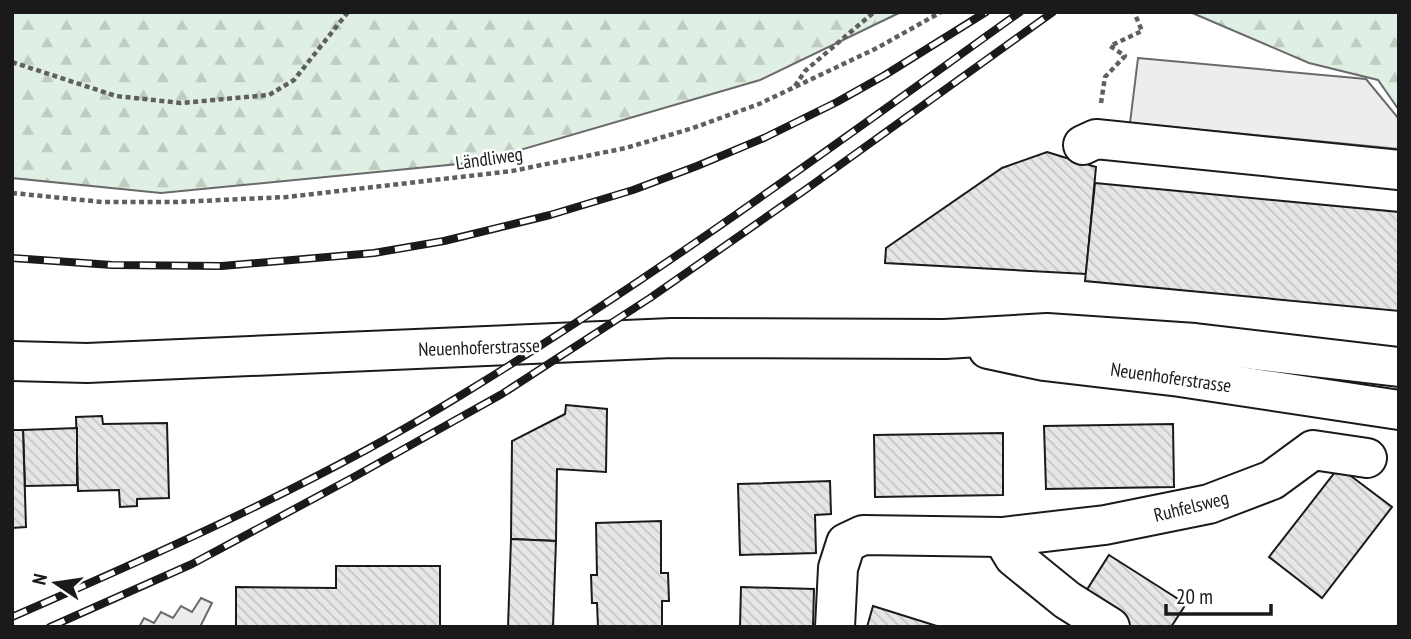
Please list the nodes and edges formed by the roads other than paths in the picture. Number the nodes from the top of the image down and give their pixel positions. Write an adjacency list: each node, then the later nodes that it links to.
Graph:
1 (1083, 145): 2 (main road)
2 (1399, 170)
3 (945, 339): 4 (main road, Neuenhoferstrasse); 5 (main road, Neuenhoferstrasse); 6 (main road, Neuenhoferstrasse)
4 (12, 361)
5 (1399, 367)
6 (1399, 410)
7 (1367, 458): 8 (main road, Ruhfelsweg)
8 (1002, 537): 9 (main road, Ruhfelsweg); 10 (main road)
9 (835, 627)
10 (1110, 627)

